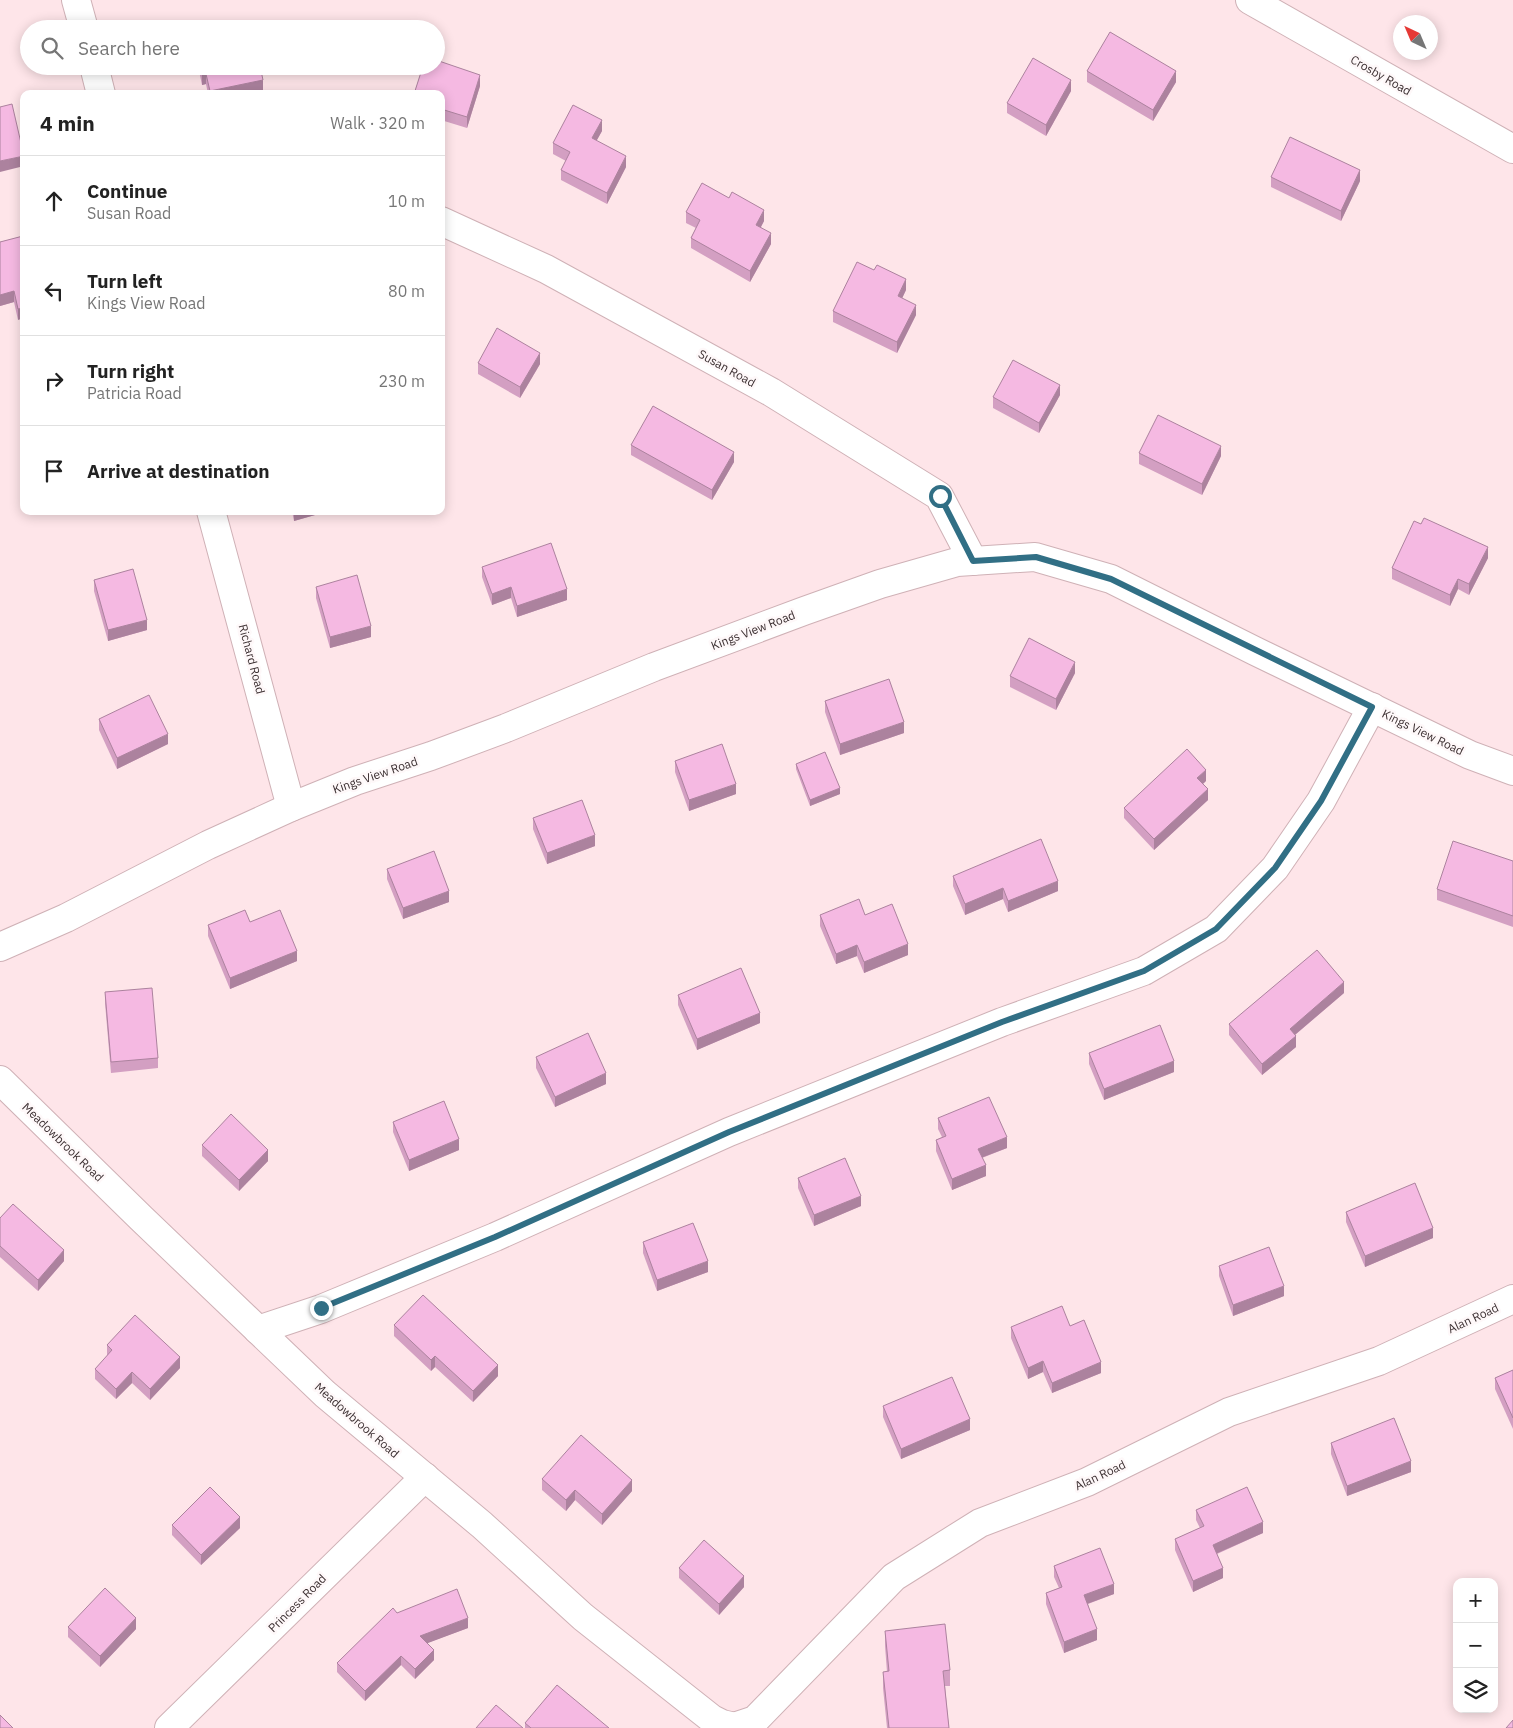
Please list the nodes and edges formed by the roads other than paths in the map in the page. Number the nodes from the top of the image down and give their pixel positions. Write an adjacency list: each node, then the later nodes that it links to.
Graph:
1 (76, 0): 3 (street)
2 (1259, 2): 6 (street, Crosby Road)
3 (82, 20)
4 (96, 75): 5 (street)
5 (100, 90)
6 (1513, 149)
7 (445, 223): 9 (street, Susan Road)
8 (212, 515): 12 (street, Richard Road)
9 (973, 561): 10 (street, Kings View Road); 12 (street, Kings View Road)
10 (1372, 707): 11 (street, Kings View Road); 16 (street)
11 (1513, 771)
12 (291, 808): 13 (street, Kings View Road)
13 (0, 947)
14 (0, 1080): 16 (street, Meadowbrook Road)
15 (1513, 1299): 18 (street, Alan Road)
16 (258, 1330): 17 (street, Meadowbrook Road)
17 (424, 1477): 18 (street, Meadowbrook Road); 19 (street, Princess Road)
18 (738, 1727)
19 (169, 1728)

